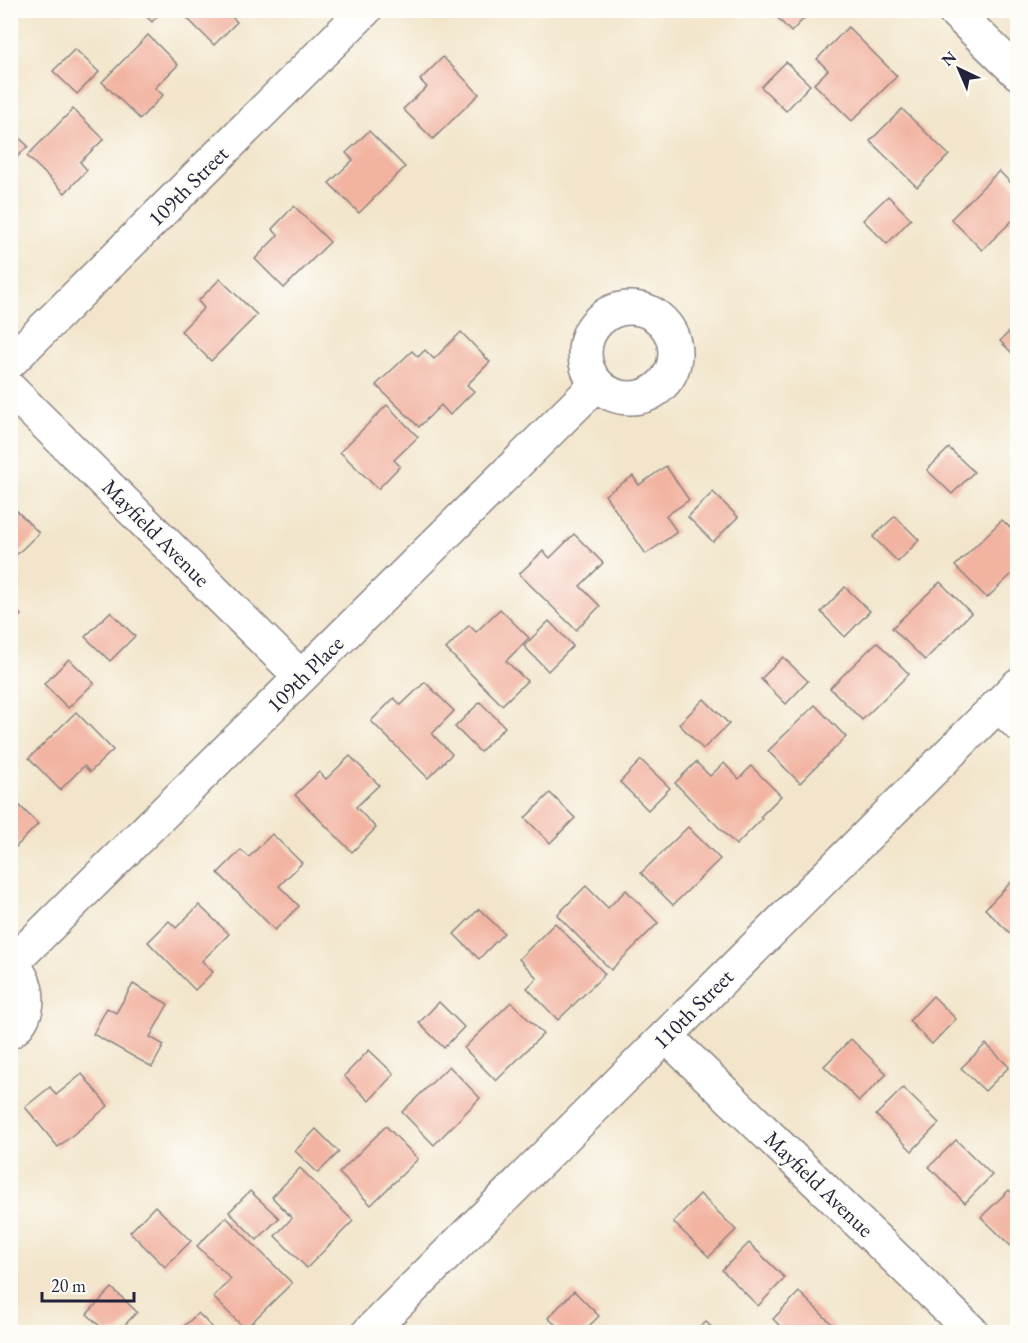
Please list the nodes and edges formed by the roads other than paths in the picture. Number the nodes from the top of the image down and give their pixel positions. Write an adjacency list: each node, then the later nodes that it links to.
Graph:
1 (365, 10): 4 (street, 109th Street)
2 (953, 10): 3 (street)
3 (1017, 73)
4 (10, 362)
5 (597, 384): 7 (street, 109th Place)
6 (10, 389): 7 (street, Mayfield Avenue)
7 (301, 677): 9 (street, 109th Place)
8 (1011, 705): 11 (street, 110th Street)
9 (11, 963): 10 (street, 109th Place)
10 (10, 1032)
11 (666, 1036): 12 (street, 110th Street); 13 (street, Mayfield Avenue)
12 (369, 1332)
13 (972, 1332)

